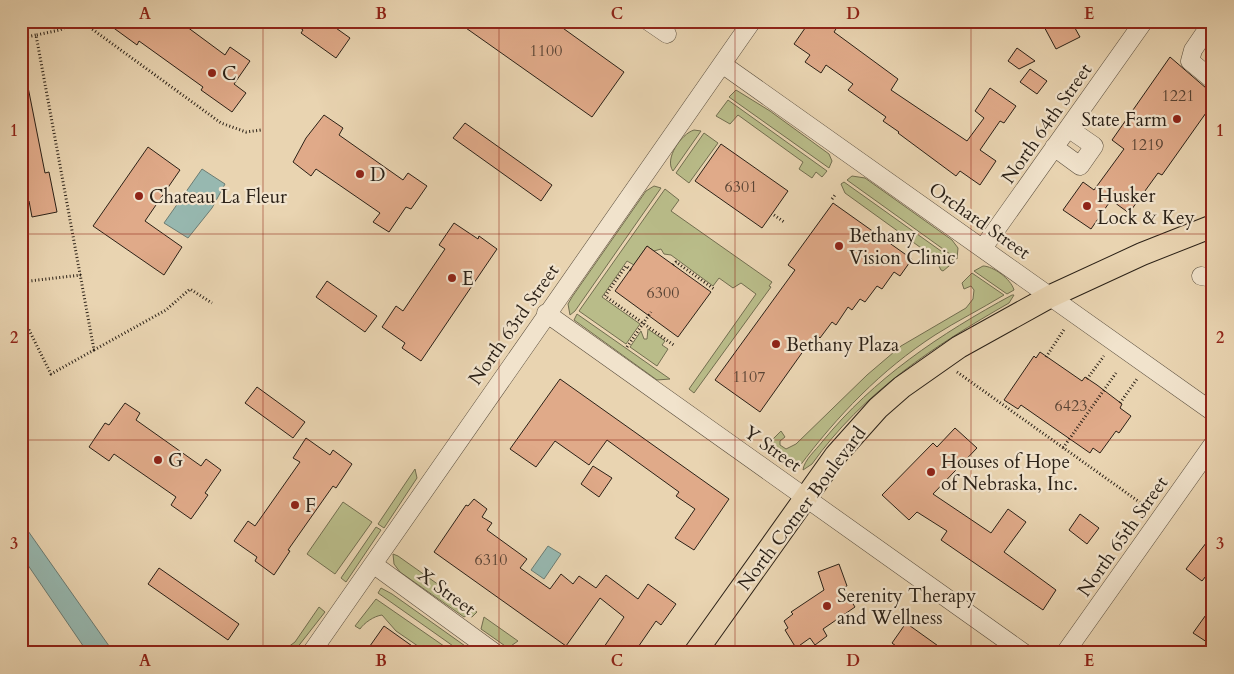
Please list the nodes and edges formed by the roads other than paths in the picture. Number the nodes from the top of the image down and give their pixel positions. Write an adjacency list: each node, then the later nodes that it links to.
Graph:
1 (648, 21): 5 (street)
2 (752, 21): 6 (street, North 63rd Street)
3 (1144, 21): 8 (street, North 64th Street)
4 (1206, 27): 7 (street)
5 (667, 34)
6 (722, 64): 11 (street, Orchard Street); 13 (street, North 63rd Street)
7 (1213, 80)
8 (1068, 128): 9 (street, North 64th Street); 9 (street)
9 (1054, 147): 11 (street, North 64th Street)
10 (1213, 226): 12 (main road, North Cotner Boulevard)
11 (983, 248): 12 (street, Orchard Street)
12 (1051, 296): 14 (street, Orchard Street); 16 (main road, North Cotner Boulevard)
13 (546, 313): 16 (street, Y Street); 17 (street, North 63rd Street)
14 (1213, 412)
15 (1213, 444): 22 (street, North 65th Street)
16 (804, 497): 20 (main road, North Cotner Boulevard); 21 (street, Y Street)
17 (373, 564): 18 (street, North 63rd Street); 19 (street, X Street)
18 (311, 653)
19 (495, 653)
20 (695, 653)
21 (1024, 653)
22 (1065, 653)

